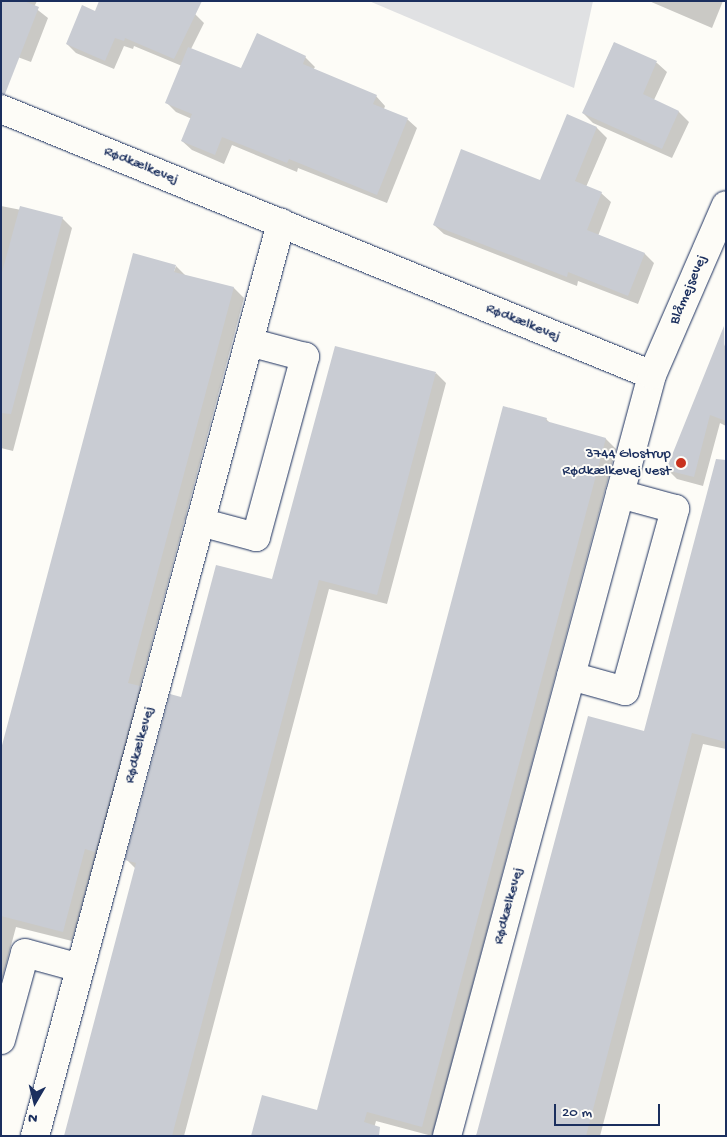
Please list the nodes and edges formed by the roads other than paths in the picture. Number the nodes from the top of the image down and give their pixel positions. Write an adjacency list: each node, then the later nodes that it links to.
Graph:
1 (1, 109): 3 (street, Rødkælkevej)
2 (726, 205): 5 (street, Blåmejsevej)
3 (280, 223): 4 (street, Rødkælkevej); 5 (street, Rødkælkevej)
4 (249, 342): 7 (street, Rødkælkevej); 7 (street)
5 (652, 375): 6 (street, Rødkælkevej)
6 (620, 494): 8 (street, Rødkælkevej); 8 (street)
7 (200, 522): 9 (street, Rødkælkevej)
8 (571, 676): 12 (street, Rødkælkevej)
9 (80, 968): 10 (street); 11 (street, Rødkælkevej)
10 (1, 1040)
11 (35, 1136)
12 (447, 1136)

